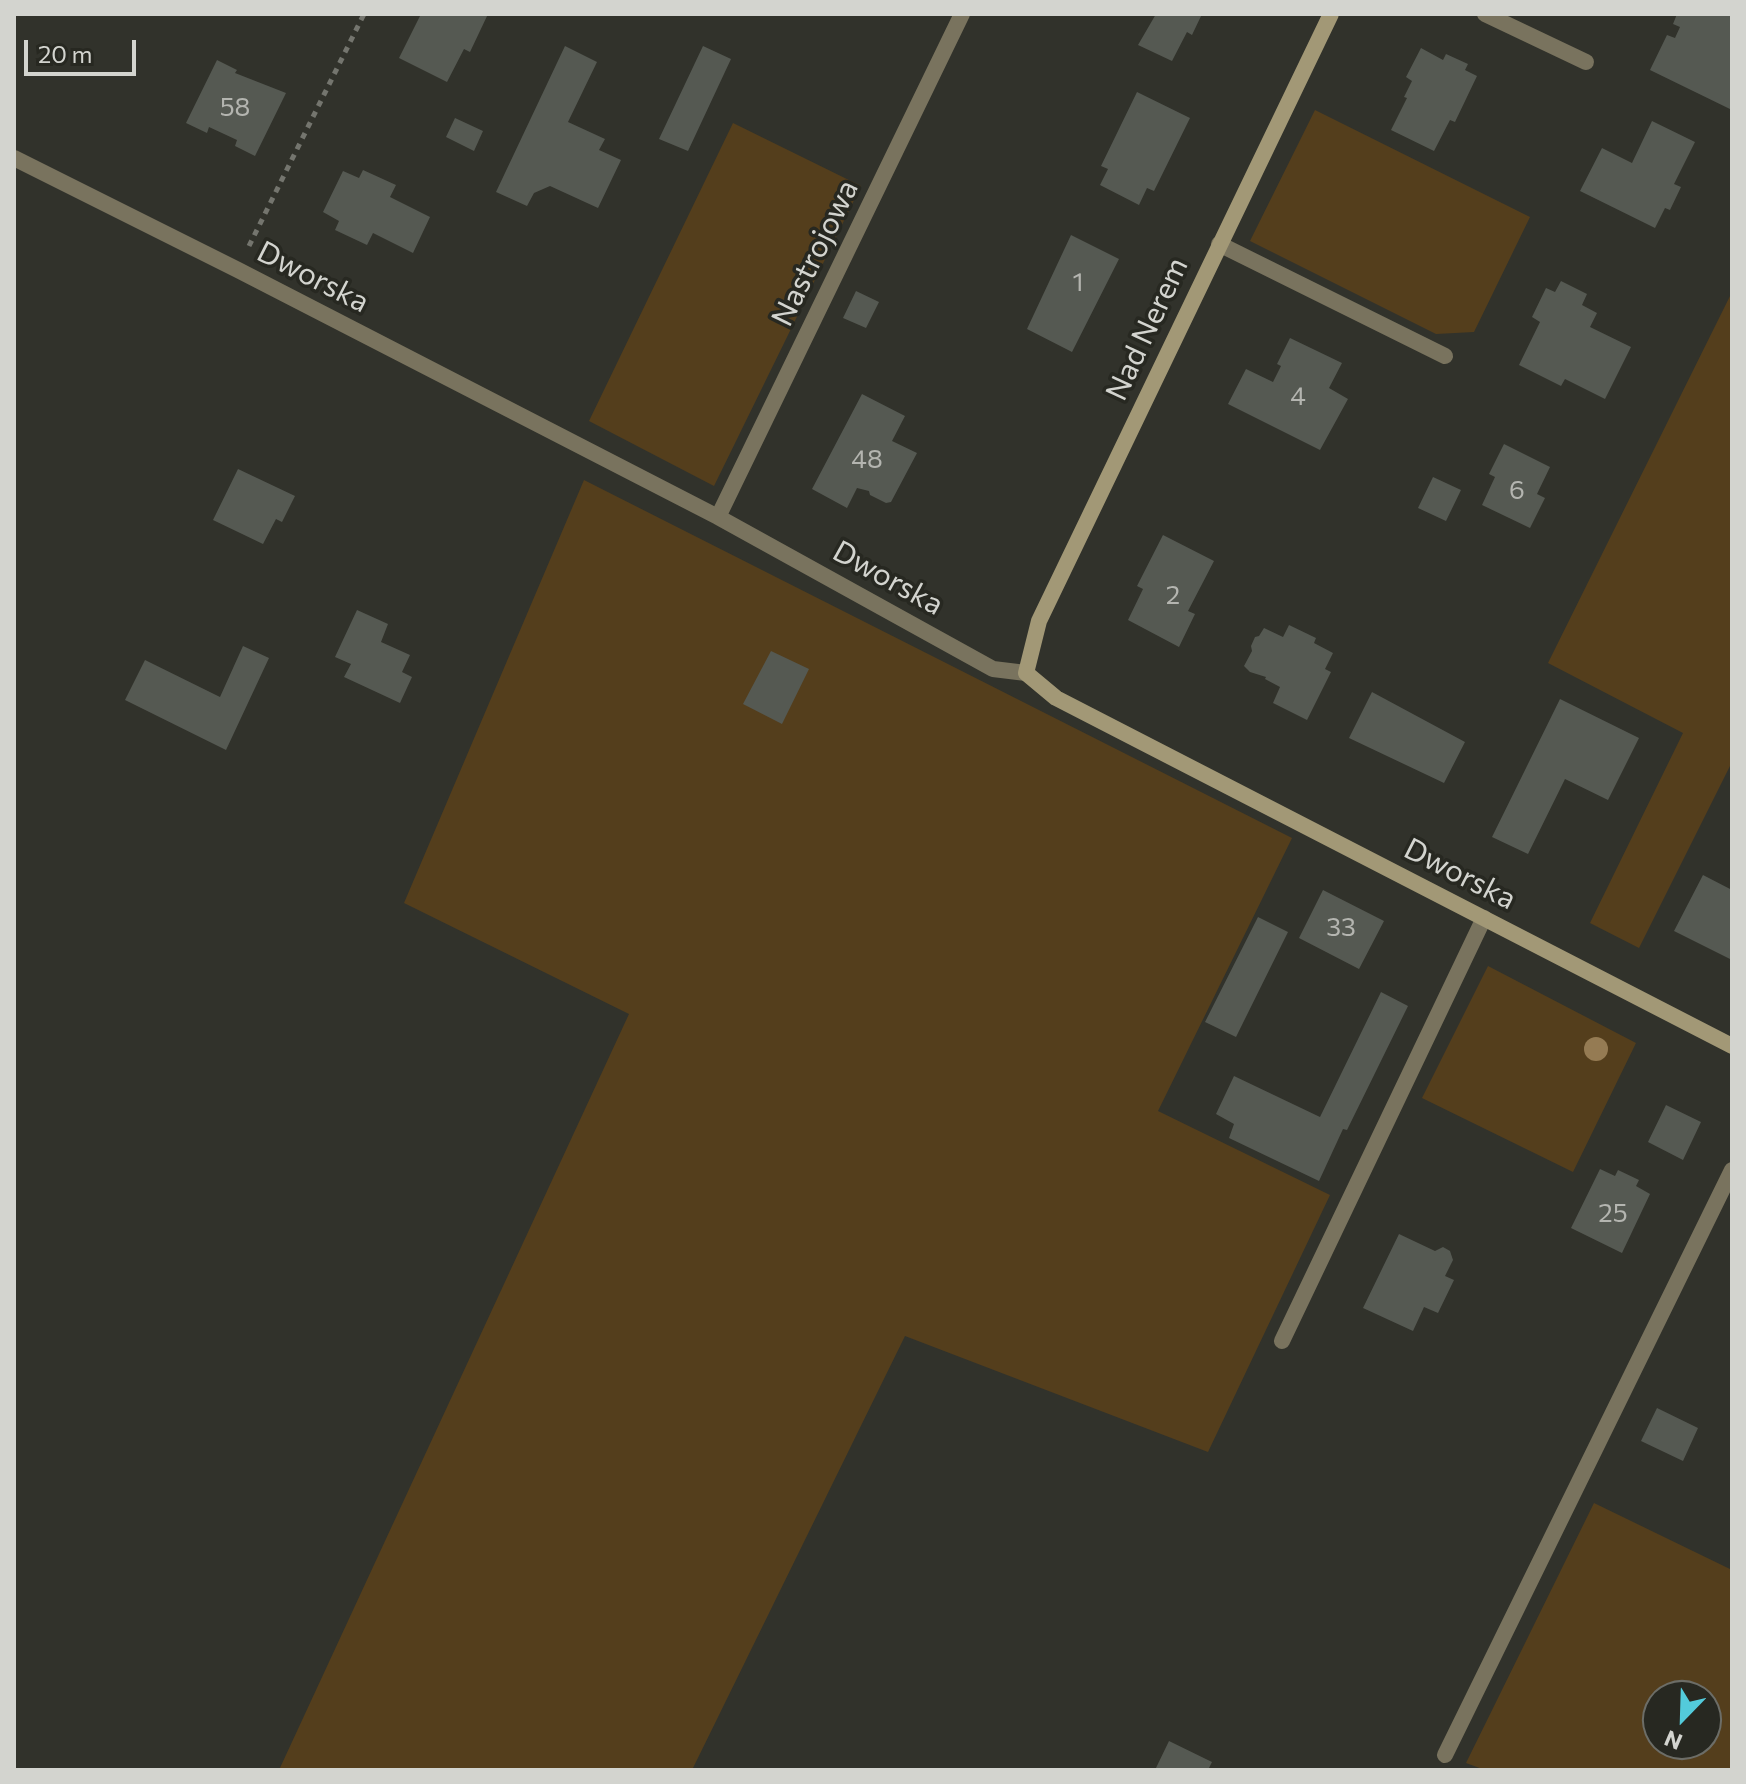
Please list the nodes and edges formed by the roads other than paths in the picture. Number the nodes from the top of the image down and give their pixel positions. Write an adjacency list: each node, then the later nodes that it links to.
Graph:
1 (962, 14): 8 (street, Nastrojowa)
2 (1331, 14): 6 (street, Nad Nerem)
3 (1485, 14): 4 (street)
4 (1586, 62)
5 (14, 158): 8 (street, Dworska)
6 (1219, 244): 7 (street); 9 (street, Nad Nerem)
7 (1445, 356)
8 (718, 517): 9 (street, Dworska)
9 (1026, 673): 10 (street, Dworska)
10 (1484, 918): 11 (street, Dworska); 13 (street)
11 (1732, 1046)
12 (1732, 1170): 14 (street)
13 (1282, 1341)
14 (1445, 1755)

